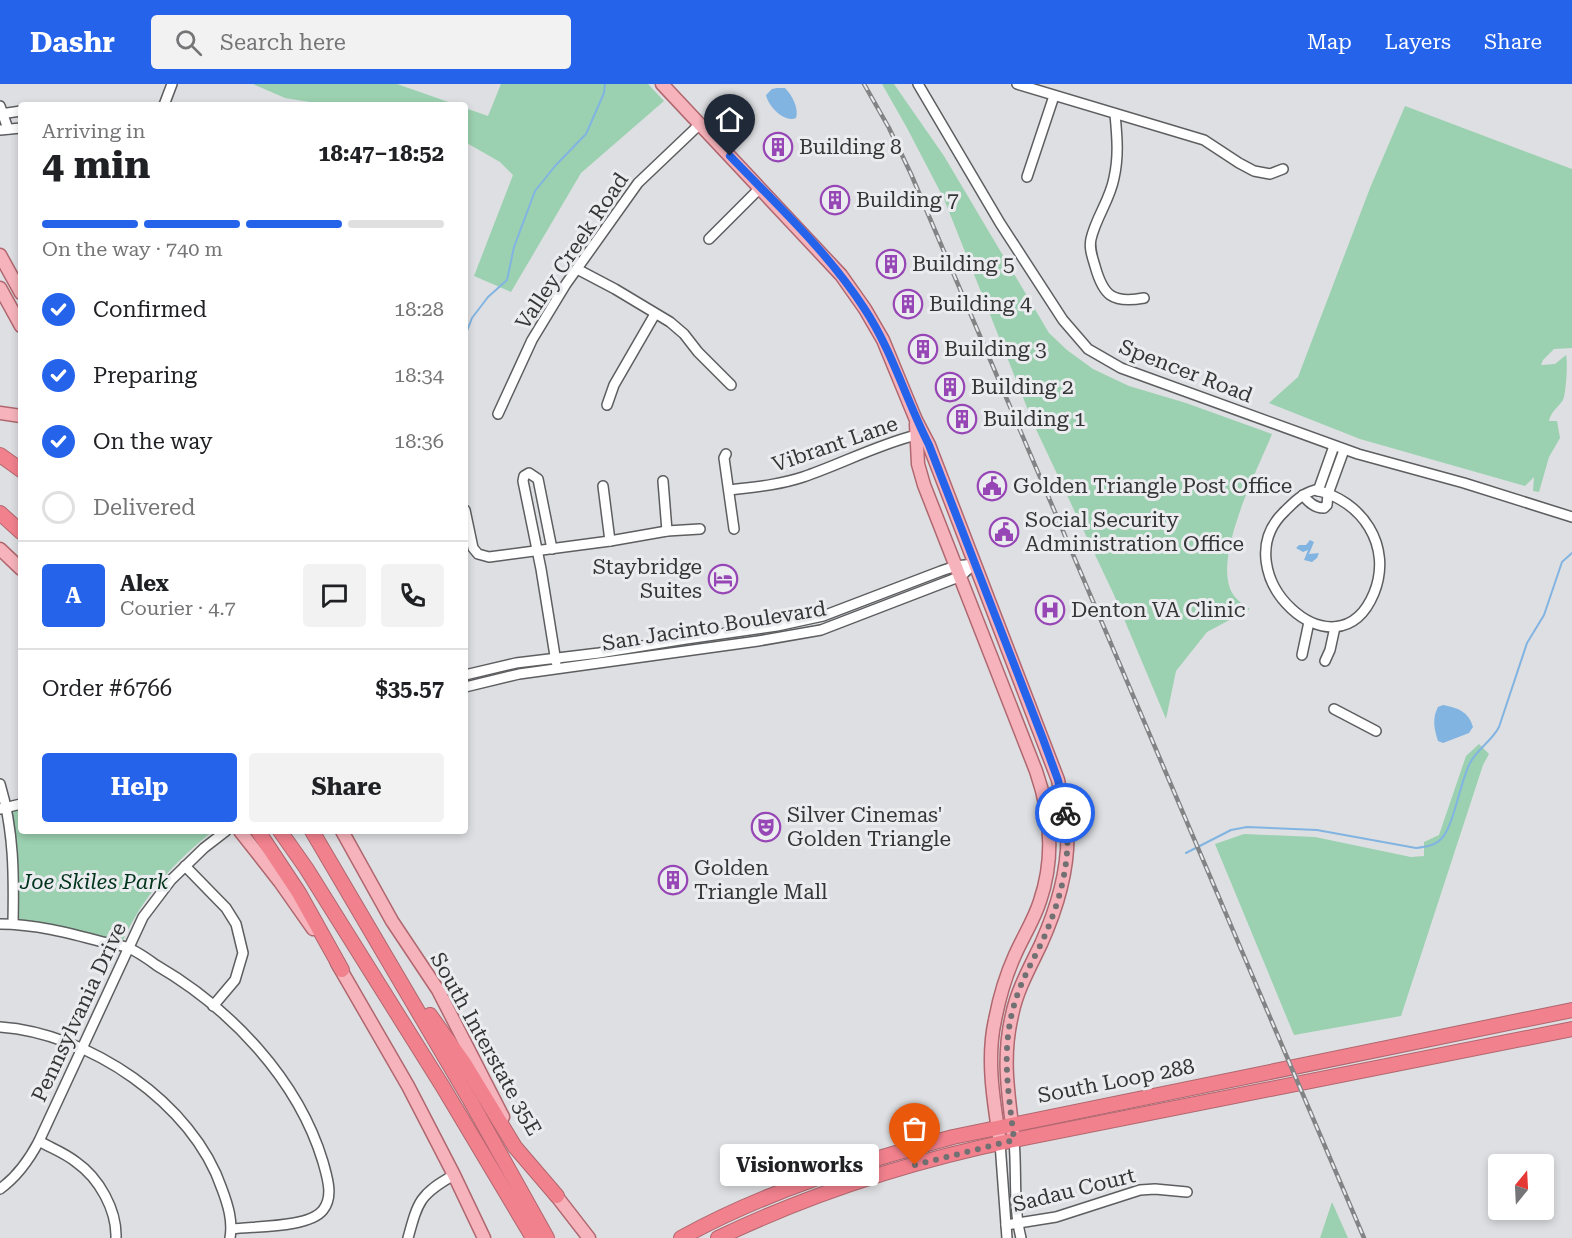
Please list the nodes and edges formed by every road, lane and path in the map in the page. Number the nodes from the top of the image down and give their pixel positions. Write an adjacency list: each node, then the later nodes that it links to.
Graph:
1 (172, 84): 6 (street)
2 (662, 84): 10 (main road)
3 (918, 84): 32 (street, Spencer Road)
4 (1017, 84): 5 (street)
5 (1054, 96): 9 (street); 13 (street)
6 (165, 102)
7 (1, 111): 8 (street); 11 (street)
8 (18, 111)
9 (1114, 114): 12 (street); 20 (street)
10 (700, 124): 14 (main road); 17 (street, Valley Creek Road)
11 (4, 130)
12 (1282, 169)
13 (1027, 177)
14 (760, 188): 15 (street); 30 (main road)
15 (709, 239)
16 (0, 255): 19 (main road)
17 (577, 269): 23 (street); 28 (street, Valley Creek Road)
18 (0, 288): 21 (main road)
19 (18, 288)
20 (1144, 298)
21 (9, 304): 22 (main road); 24 (main road)
22 (18, 314)
23 (655, 314): 25 (street); 26 (street)
24 (18, 320)
25 (731, 385)
26 (607, 405)
27 (0, 413): 29 (main road)
28 (498, 414)
29 (18, 416)
30 (916, 420): 31 (main road); 54 (main road)
31 (916, 435): 39 (street, Vibrant Lane); 56 (main road)
32 (1334, 446): 33 (street, Spencer Road); 40 (street)
33 (1344, 450): 41 (street); 44 (street, Spencer Road)
34 (726, 454): 39 (street)
35 (0, 455): 36 (highway)
36 (18, 468)
37 (663, 481): 49 (street)
38 (603, 486): 50 (street)
39 (729, 490): 48 (street)
40 (1318, 491): 41 (street); 42 (street)
41 (1328, 494): 42 (street); 61 (street)
42 (1303, 495): 60 (street)
43 (0, 513): 46 (highway)
44 (1572, 517)
45 (468, 524): 52 (street)
46 (18, 529)
47 (700, 529): 49 (street)
48 (734, 529)
49 (667, 531): 50 (street)
50 (610, 541): 51 (street)
51 (552, 549): 52 (street); 52 (street)
52 (537, 551): 66 (street)
53 (2, 554): 55 (main road)
54 (974, 564): 56 (street, San Jacinto Boulevard); 83 (main road)
55 (18, 567)
56 (959, 571): 57 (street, San Jacinto Boulevard); 58 (street, San Jacinto Boulevard); 82 (main road)
57 (878, 596): 58 (street); 59 (street); 62 (street, San Jacinto Boulevard)
58 (887, 605): 59 (street, San Jacinto Boulevard)
59 (877, 609): 63 (street, San Jacinto Boulevard)
60 (1309, 622): 61 (street); 64 (street)
61 (1335, 627): 67 (street)
62 (710, 635): 63 (street); 65 (street, San Jacinto Boulevard)
63 (712, 647): 68 (street, San Jacinto Boulevard)
64 (1302, 655)
65 (567, 657): 66 (street, San Jacinto Boulevard); 68 (street)
66 (554, 659): 68 (street); 69 (street, San Jacinto Boulevard)
67 (1325, 661)
68 (564, 669): 70 (street, San Jacinto Boulevard)
69 (468, 674)
70 (468, 686)
71 (1334, 709): 72 (street)
72 (1376, 731)
73 (0, 784): 74 (street)
74 (4, 808): 85 (street)
75 (222, 834): 81 (street, Pennsylvania Drive)
76 (242, 834): 88 (main road)
77 (260, 834): 88 (highway)
78 (282, 834): 112 (highway)
79 (314, 834): 86 (highway)
80 (344, 834): 104 (main road, South Interstate 35E)
81 (185, 866): 87 (street, Pennsylvania Drive); 90 (street)
82 (1038, 906): 83 (main road); 89 (main road)
83 (1053, 913): 94 (main road)
84 (0, 924): 85 (street)
85 (13, 924): 87 (street)
86 (380, 945): 104 (highway); 113 (highway)
87 (128, 948): 90 (street); 95 (street, Pennsylvania Drive)
88 (342, 970): 100 (main road)
89 (1009, 970): 94 (main road); 97 (main road)
90 (213, 1006): 108 (street)
91 (1572, 1010): 96 (highway, South Loop 288)
92 (0, 1027): 95 (street)
93 (1572, 1029): 99 (highway, South Loop 288)
94 (1008, 1036): 96 (main road)
95 (81, 1047): 98 (street, Pennsylvania Drive); 108 (street)
96 (1012, 1124): 97 (highway, South Loop 288); 99 (main road)
97 (998, 1127): 99 (main road); 101 (highway, South Loop 288)
98 (39, 1141): 102 (street, Pennsylvania Drive); 109 (street)
99 (1007, 1142): 105 (highway, South Loop 288); 106 (street); 107 (street)
100 (454, 1175): 110 (street); 111 (main road)
101 (796, 1185): 105 (highway); 115 (highway, South Loop 288)
102 (0, 1189)
103 (1187, 1192): 106 (street, Sadau Court)
104 (557, 1196): 114 (main road, South Interstate 35E)
105 (802, 1201): 116 (highway, South Loop 288)
106 (1017, 1222): 107 (street, Sadau Court); 118 (street)
107 (1006, 1225): 117 (street)
108 (231, 1233)
109 (116, 1238)
110 (408, 1238)
111 (484, 1238)
112 (533, 1238)
113 (548, 1238)
114 (588, 1238)
115 (681, 1238)
116 (718, 1238)
117 (1007, 1238)
118 (1021, 1238)

